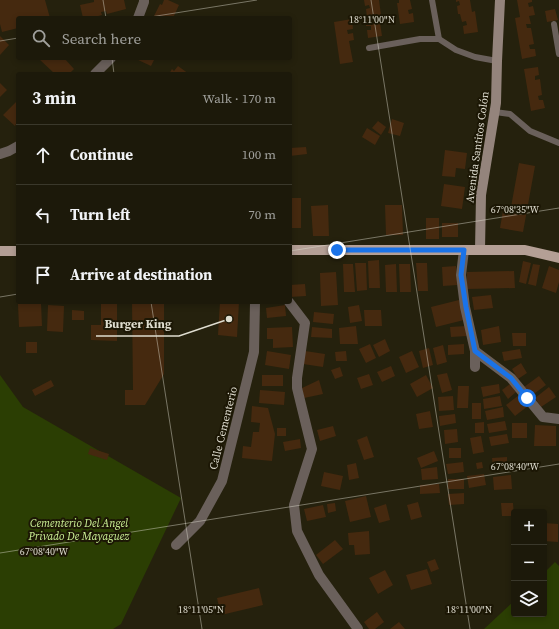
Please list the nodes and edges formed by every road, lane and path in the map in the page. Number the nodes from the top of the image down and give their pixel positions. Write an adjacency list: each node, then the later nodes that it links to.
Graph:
1 (144, 0): 4 (street)
2 (432, 0): 6 (lane)
3 (500, 0): 10 (street, Avenida Santitos Colón)
4 (139, 16)
5 (554, 24): 8 (lane)
6 (439, 39): 7 (lane); 10 (lane)
7 (369, 48)
8 (559, 54)
9 (109, 60): 11 (street)
10 (497, 61): 12 (street, Avenida Santitos Colón)
11 (98, 72)
12 (495, 112): 13 (lane); 18 (street, Avenida Santitos Colón)
13 (559, 143)
14 (16, 147): 15 (street)
15 (0, 154)
16 (292, 250): 17 (main road)
17 (464, 250): 18 (main road); 24 (street)
18 (480, 250): 21 (main road)
19 (0, 251): 20 (main road)
20 (16, 251)
21 (559, 258)
22 (255, 304): 27 (street, Calle Cementerio)
23 (291, 304): 28 (street)
24 (475, 351): 25 (street); 26 (street)
25 (475, 368)
26 (559, 419)
27 (176, 545)
28 (358, 629)

